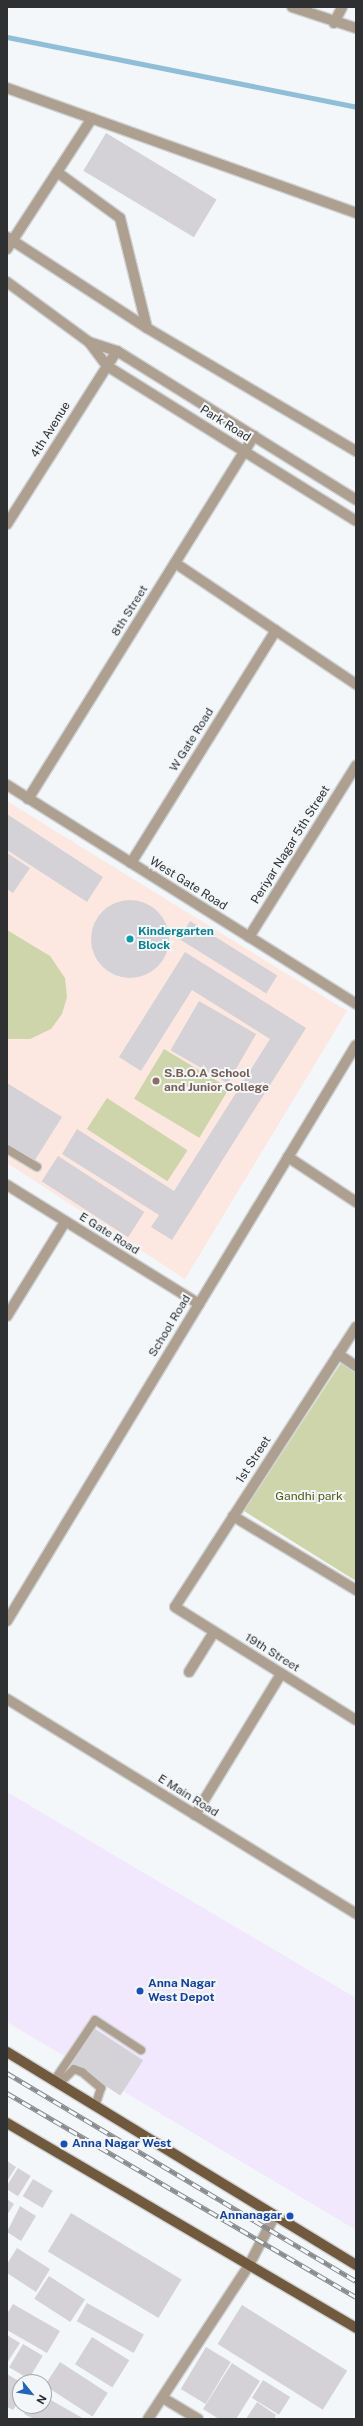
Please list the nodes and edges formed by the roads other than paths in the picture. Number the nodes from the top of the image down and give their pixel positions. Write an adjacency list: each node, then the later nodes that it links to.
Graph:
1 (292, 7): 3 (street)
2 (342, 7): 3 (street)
3 (334, 23): 4 (street)
4 (356, 28)
5 (7, 88): 6 (street)
6 (92, 118): 7 (street); 8 (street)
7 (57, 172): 9 (street); 11 (street)
8 (356, 213)
9 (9, 242): 11 (street)
10 (7, 282): 12 (street, Park Road)
11 (147, 328): 17 (street)
12 (89, 342): 13 (street, Park Road); 14 (street, Park Road)
13 (117, 351): 14 (street, 4th Avenue); 15 (street, Park Road)
14 (107, 366): 16 (street, Park Road); 20 (street, 4th Avenue)
15 (254, 436): 16 (street, 8th Street); 18 (street, Park Road)
16 (245, 451): 19 (street, Park Road); 21 (street, 8th Street)
17 (356, 452)
18 (356, 500)
19 (356, 521)
20 (7, 524)
21 (175, 563): 22 (street); 26 (street, 8th Street)
22 (276, 630): 23 (street); 27 (street, W Gate Road)
23 (356, 684)
24 (356, 766): 28 (street, Periyar Nagar 5th Street)
25 (7, 785): 26 (street, West Gate Road)
26 (28, 799): 27 (street, West Gate Road)
27 (131, 863): 28 (street, West Gate Road)
28 (249, 937): 29 (street, West Gate Road)
29 (356, 1004)
30 (356, 1045): 32 (street, School Road)
31 (7, 1148): 33 (lane)
32 (288, 1157): 35 (street); 37 (street, School Road)
33 (37, 1167)
34 (7, 1185): 36 (street, E Gate Road)
35 (356, 1202)
36 (65, 1222): 37 (street, E Gate Road); 38 (street)
37 (199, 1304): 45 (street, School Road)
38 (7, 1316)
39 (356, 1327): 40 (street, 1st Street)
40 (338, 1354): 41 (street); 42 (street, 1st Street)
41 (356, 1366)
42 (233, 1516): 43 (street); 44 (street, 1st Street)
43 (356, 1590)
44 (174, 1607): 46 (street, 19th Street)
45 (7, 1621)
46 (214, 1632): 47 (street); 48 (street, 19th Street)
47 (189, 1672)
48 (281, 1674): 50 (street, 19th Street); 51 (street)
49 (7, 1700): 51 (street, E Main Road)
50 (356, 1720)
51 (195, 1815): 52 (street, E Main Road)
52 (356, 1914)
53 (140, 2050): 55 (lane)
54 (7, 2052): 55 (main road)
55 (56, 2083): 56 (main road); 56 (lane)
56 (95, 2106): 58 (main road)
57 (7, 2122): 59 (main road)
58 (274, 2217): 59 (street); 60 (main road)
59 (249, 2265): 61 (main road); 62 (street)
60 (356, 2265)
61 (356, 2328)
62 (163, 2398): 63 (street); 64 (street)
63 (148, 2419)
64 (198, 2419)

